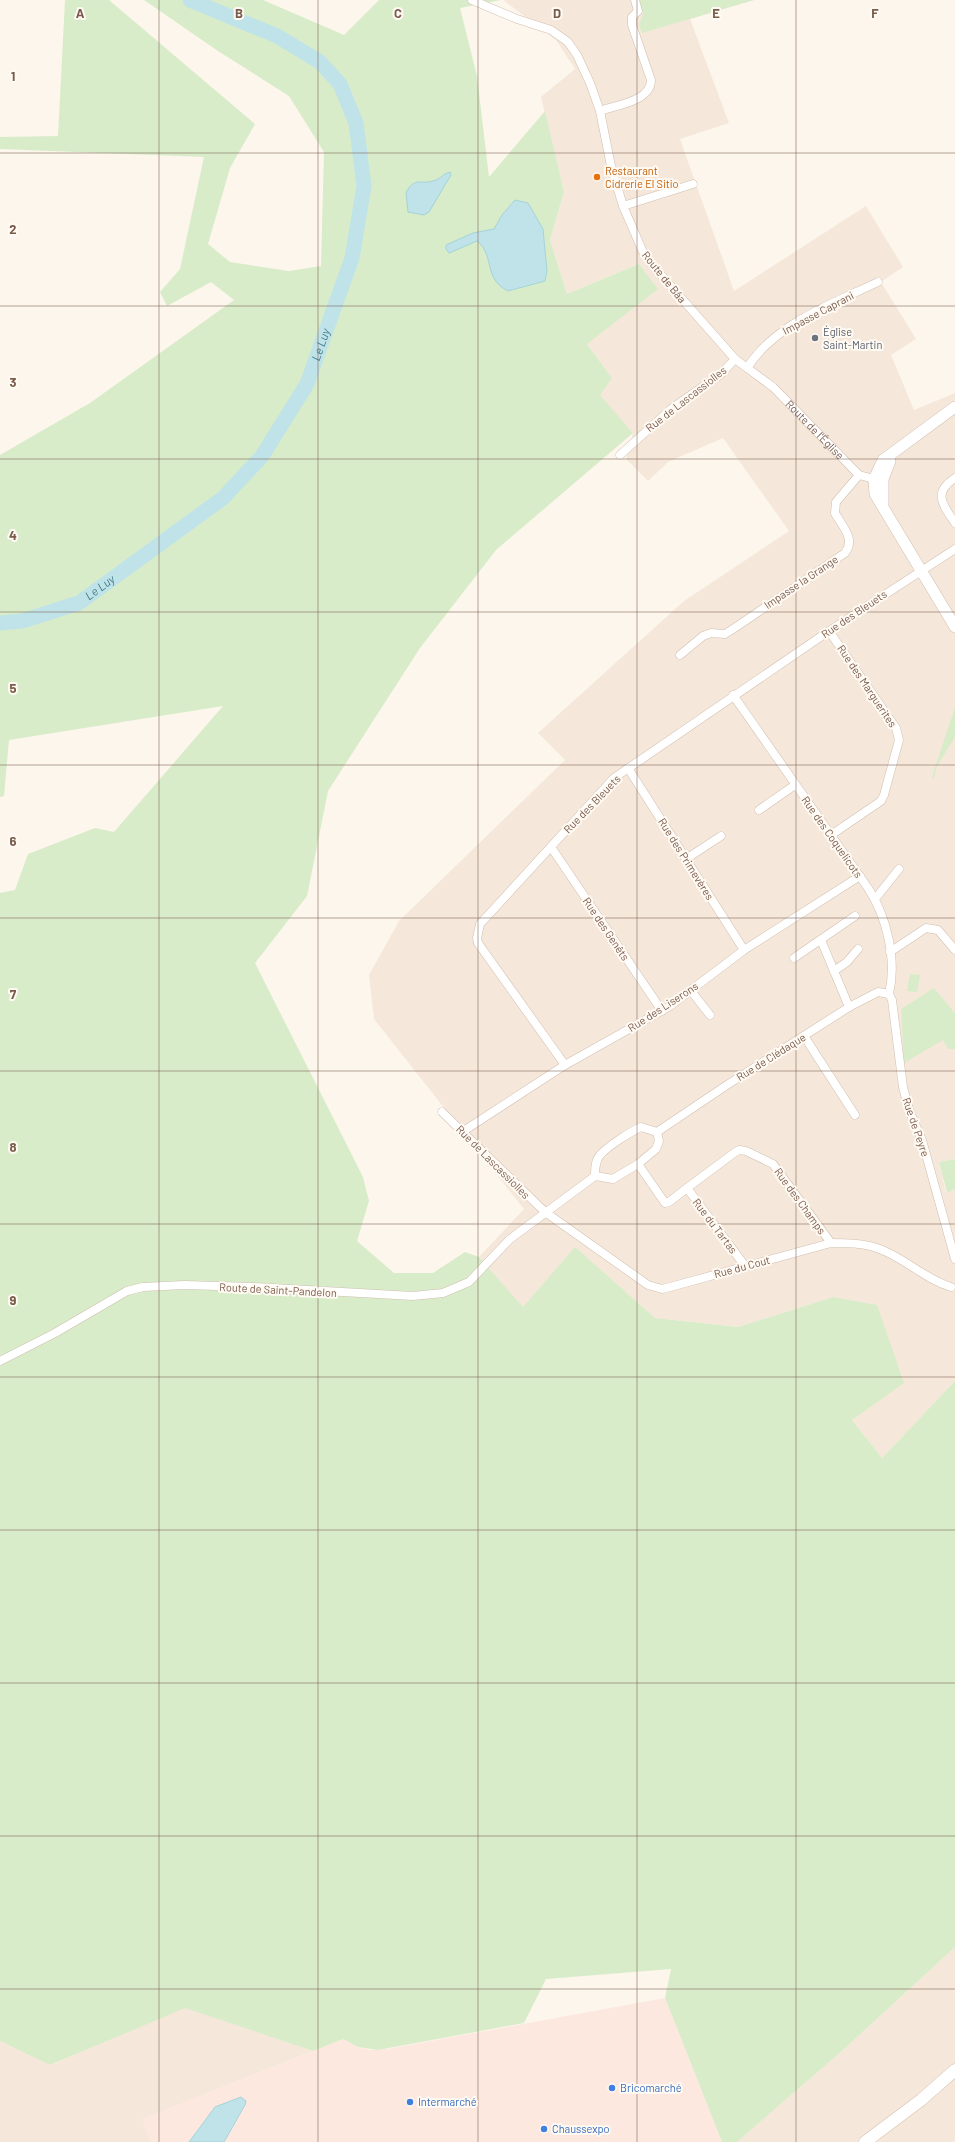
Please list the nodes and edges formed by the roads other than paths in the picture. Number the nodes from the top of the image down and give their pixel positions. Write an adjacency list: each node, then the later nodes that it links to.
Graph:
1 (472, 0): 3 (street, Route de Bâa)
2 (635, 0): 3 (street)
3 (600, 111): 5 (street, Route de Bâa)
4 (693, 184): 5 (street)
5 (623, 206): 7 (street, Route de Bâa)
6 (878, 282): 8 (street, Impasse Caprani)
7 (735, 359): 8 (street, Route de l'Église); 10 (street, Rue de Lascassiolles)
8 (747, 368): 11 (street, Route de l'Église)
9 (955, 407): 13 (street)
10 (620, 455)
11 (859, 475): 13 (street); 19 (street, Impasse la Grange)
12 (955, 478): 14 (street)
13 (878, 479): 16 (street)
14 (955, 523)
15 (955, 549): 16 (street, Rue des Bleuets)
16 (922, 569): 17 (street); 18 (street, Rue des Bleuets)
17 (955, 627)
18 (829, 631): 20 (street, Rue des Bleuets); 24 (street, Rue des Marguerites)
19 (680, 655)
20 (733, 695): 21 (street, Rue des Bleuets); 22 (street, Rue des Coquelicots)
21 (628, 768): 26 (street, Rue des Bleuets); 27 (street, Rue des Primevères)
22 (795, 785): 23 (street); 24 (street, Rue des Coquelicots)
23 (759, 810)
24 (831, 835): 29 (street, Rue des Coquelicots)
25 (721, 836): 27 (street)
26 (551, 847): 42 (street, Rue des Genêts); 45 (street, Rue des Bleuets)
27 (686, 859): 34 (street, Rue des Primevères)
28 (899, 869): 30 (street)
29 (860, 876): 30 (street, Rue des Coquelicots); 34 (street, Rue des Liserons)
30 (875, 899): 36 (street, Rue des Coquelicots)
31 (855, 916): 32 (street)
32 (821, 940): 37 (street); 38 (street)
33 (858, 949): 38 (street)
34 (744, 950): 39 (street, Rue des Liserons)
35 (955, 950): 36 (street)
36 (890, 952): 40 (street, Rue des Coquelicots)
37 (794, 958)
38 (834, 971): 41 (street)
39 (691, 990): 42 (street, Rue des Liserons); 43 (street)
40 (889, 994): 41 (street, Rue de Clédaque); 55 (street, Rue de Peyre)
41 (849, 1007): 44 (street, Rue de Clédaque)
42 (662, 1011): 45 (street, Rue des Liserons)
43 (710, 1015)
44 (804, 1036): 47 (street); 49 (street, Rue de Clédaque)
45 (565, 1065): 48 (street, Rue des Liserons)
46 (442, 1112): 48 (street, Rue de Lascassiolles)
47 (856, 1115)
48 (462, 1132): 53 (street, Rue de Lascassiolles)
49 (657, 1132): 50 (street); 51 (street)
50 (638, 1164): 51 (street); 52 (street, Rue du Tartas)
51 (596, 1176): 53 (street)
52 (687, 1188): 54 (street, Rue des Champs); 56 (street, Rue du Tartas)
53 (545, 1212): 56 (street, Rue du Cout); 58 (street, Route de Saint-Pandelon)
54 (831, 1243): 56 (street, Rue du Cout); 57 (street, Rue du Cout)
55 (955, 1259)
56 (745, 1266)
57 (954, 1287)
58 (0, 1361)
59 (955, 2070): 60 (main road)
60 (865, 2142)

